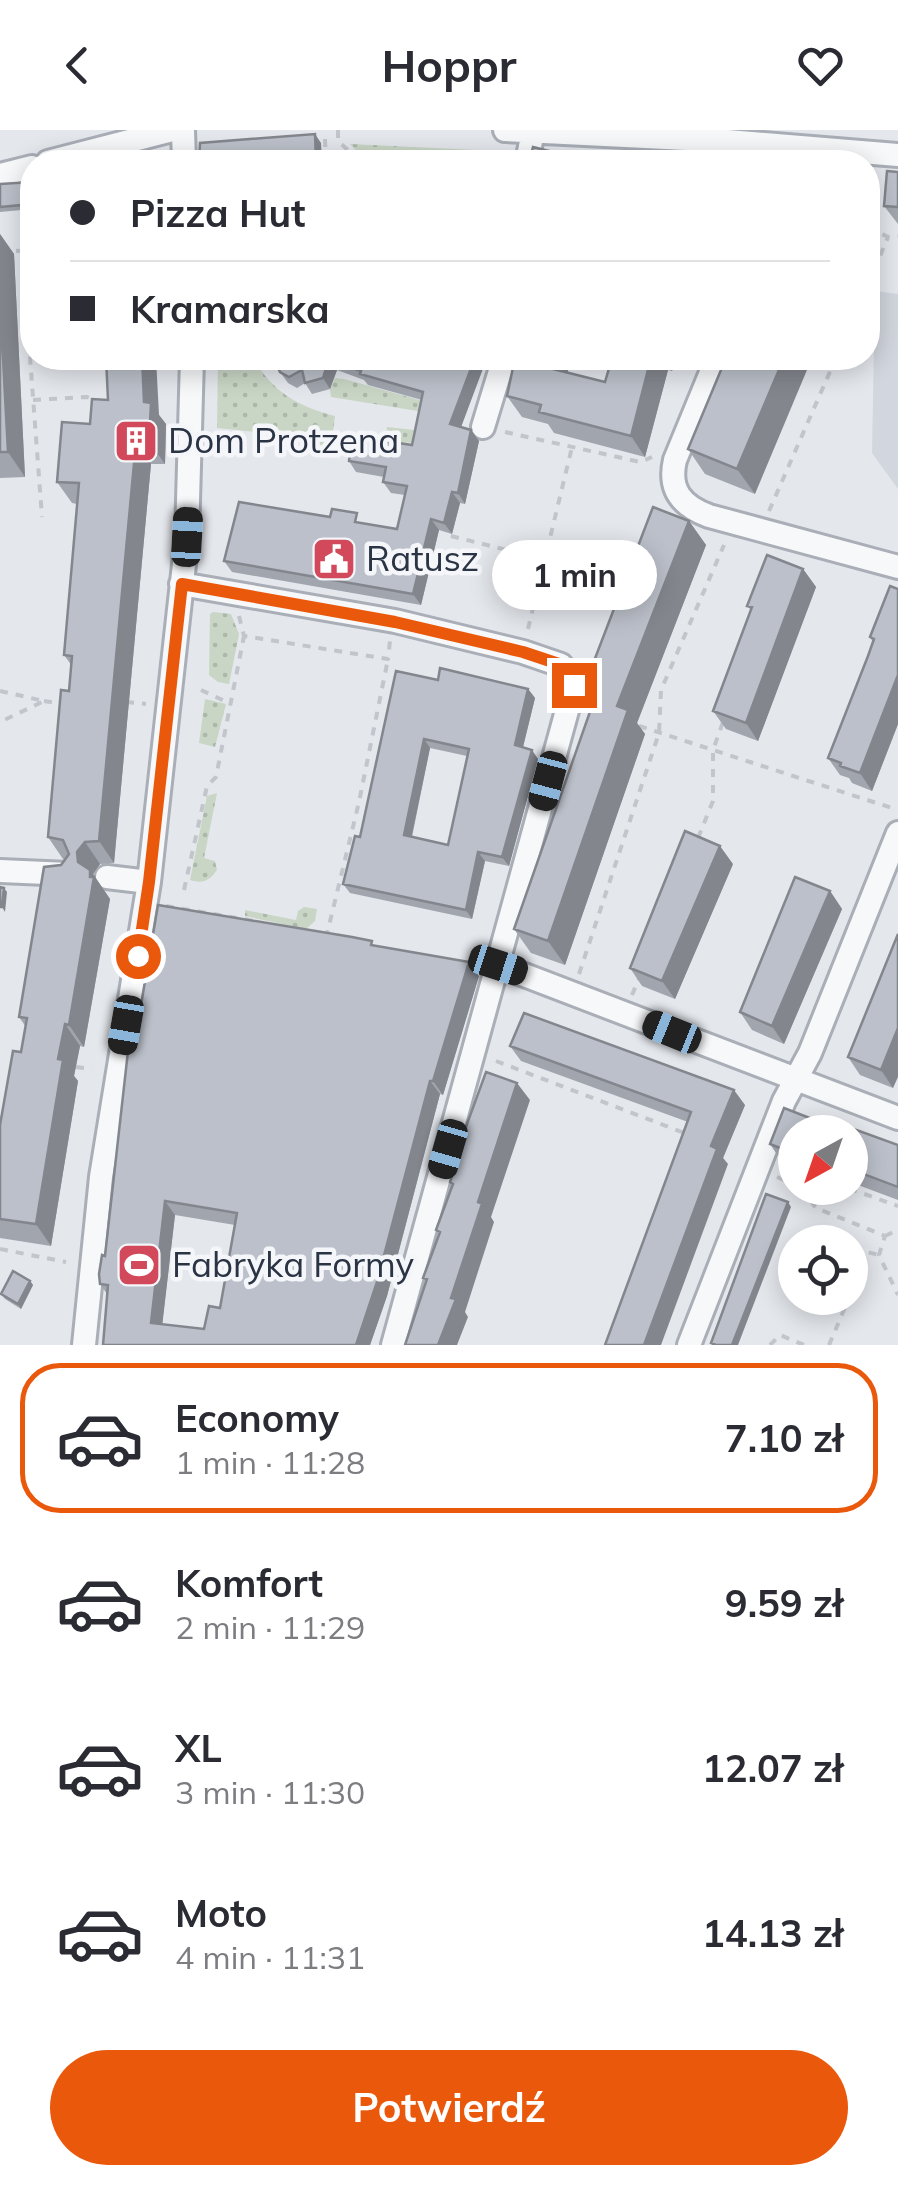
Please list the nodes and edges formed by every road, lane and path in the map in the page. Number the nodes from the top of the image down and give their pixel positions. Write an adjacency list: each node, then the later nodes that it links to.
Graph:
1 (172, 130): 5 (street)
2 (505, 130): 3 (street)
3 (533, 132): 7 (street)
4 (326, 139): 6 (path)
5 (94, 150)
6 (326, 150)
7 (745, 150)
8 (880, 233): 10 (path)
9 (898, 236): 10 (path)
10 (888, 237): 11 (path)
11 (880, 256)
12 (31, 370): 17 (path)
13 (192, 370): 29 (street)
14 (500, 370): 19 (street)
15 (711, 370): 21 (street)
16 (831, 370): 22 (path)
17 (33, 400): 18 (path); 23 (path)
18 (100, 403)
19 (483, 427): 20 (path)
20 (572, 447): 21 (path); 26 (path)
21 (668, 457): 27 (street)
22 (767, 515)
23 (42, 517)
24 (451, 536): 26 (path)
25 (726, 540): 45 (path)
26 (545, 560): 28 (path); 33 (path)
27 (898, 567)
28 (638, 583)
29 (182, 584): 33 (street); 53 (street)
30 (234, 609): 31 (path)
31 (244, 636): 34 (path); 40 (path)
32 (391, 636): 34 (path)
33 (523, 652): 59 (street)
34 (388, 659): 57 (path)
35 (201, 690): 40 (path)
36 (0, 691): 37 (path)
37 (44, 700): 41 (path); 43 (path)
38 (124, 702): 39 (path)
39 (146, 704)
40 (231, 704): 54 (path)
41 (72, 705)
42 (725, 715): 46 (path)
43 (0, 722)
44 (635, 724): 45 (path)
45 (659, 733): 46 (path); 60 (path)
46 (713, 750): 47 (path); 49 (path)
47 (896, 808)
48 (898, 833): 65 (street)
49 (698, 837)
50 (0, 872): 51 (street)
51 (69, 874)
52 (107, 877): 53 (street)
53 (149, 882): 81 (street)
54 (184, 890)
55 (165, 906): 56 (path)
56 (255, 921)
57 (325, 946)
58 (646, 963): 61 (path)
59 (498, 965): 65 (street); 82 (street)
60 (578, 979)
61 (631, 999)
62 (485, 1057): 67 (path)
63 (76, 1067): 64 (path)
64 (92, 1069)
65 (796, 1080): 66 (street); 83 (street)
66 (898, 1118)
67 (692, 1136)
68 (766, 1172): 69 (path)
69 (778, 1177)
70 (868, 1195): 72 (path)
71 (814, 1205): 74 (path)
72 (898, 1206)
73 (898, 1230): 74 (path)
74 (885, 1236): 77 (path)
75 (0, 1249): 78 (path)
76 (868, 1252): 77 (path)
77 (879, 1255): 79 (path)
78 (66, 1262)
79 (898, 1295)
80 (841, 1315): 86 (path)
81 (84, 1345)
82 (393, 1345)
83 (689, 1345)
84 (770, 1345): 85 (path)
85 (804, 1345)
86 (829, 1345)

